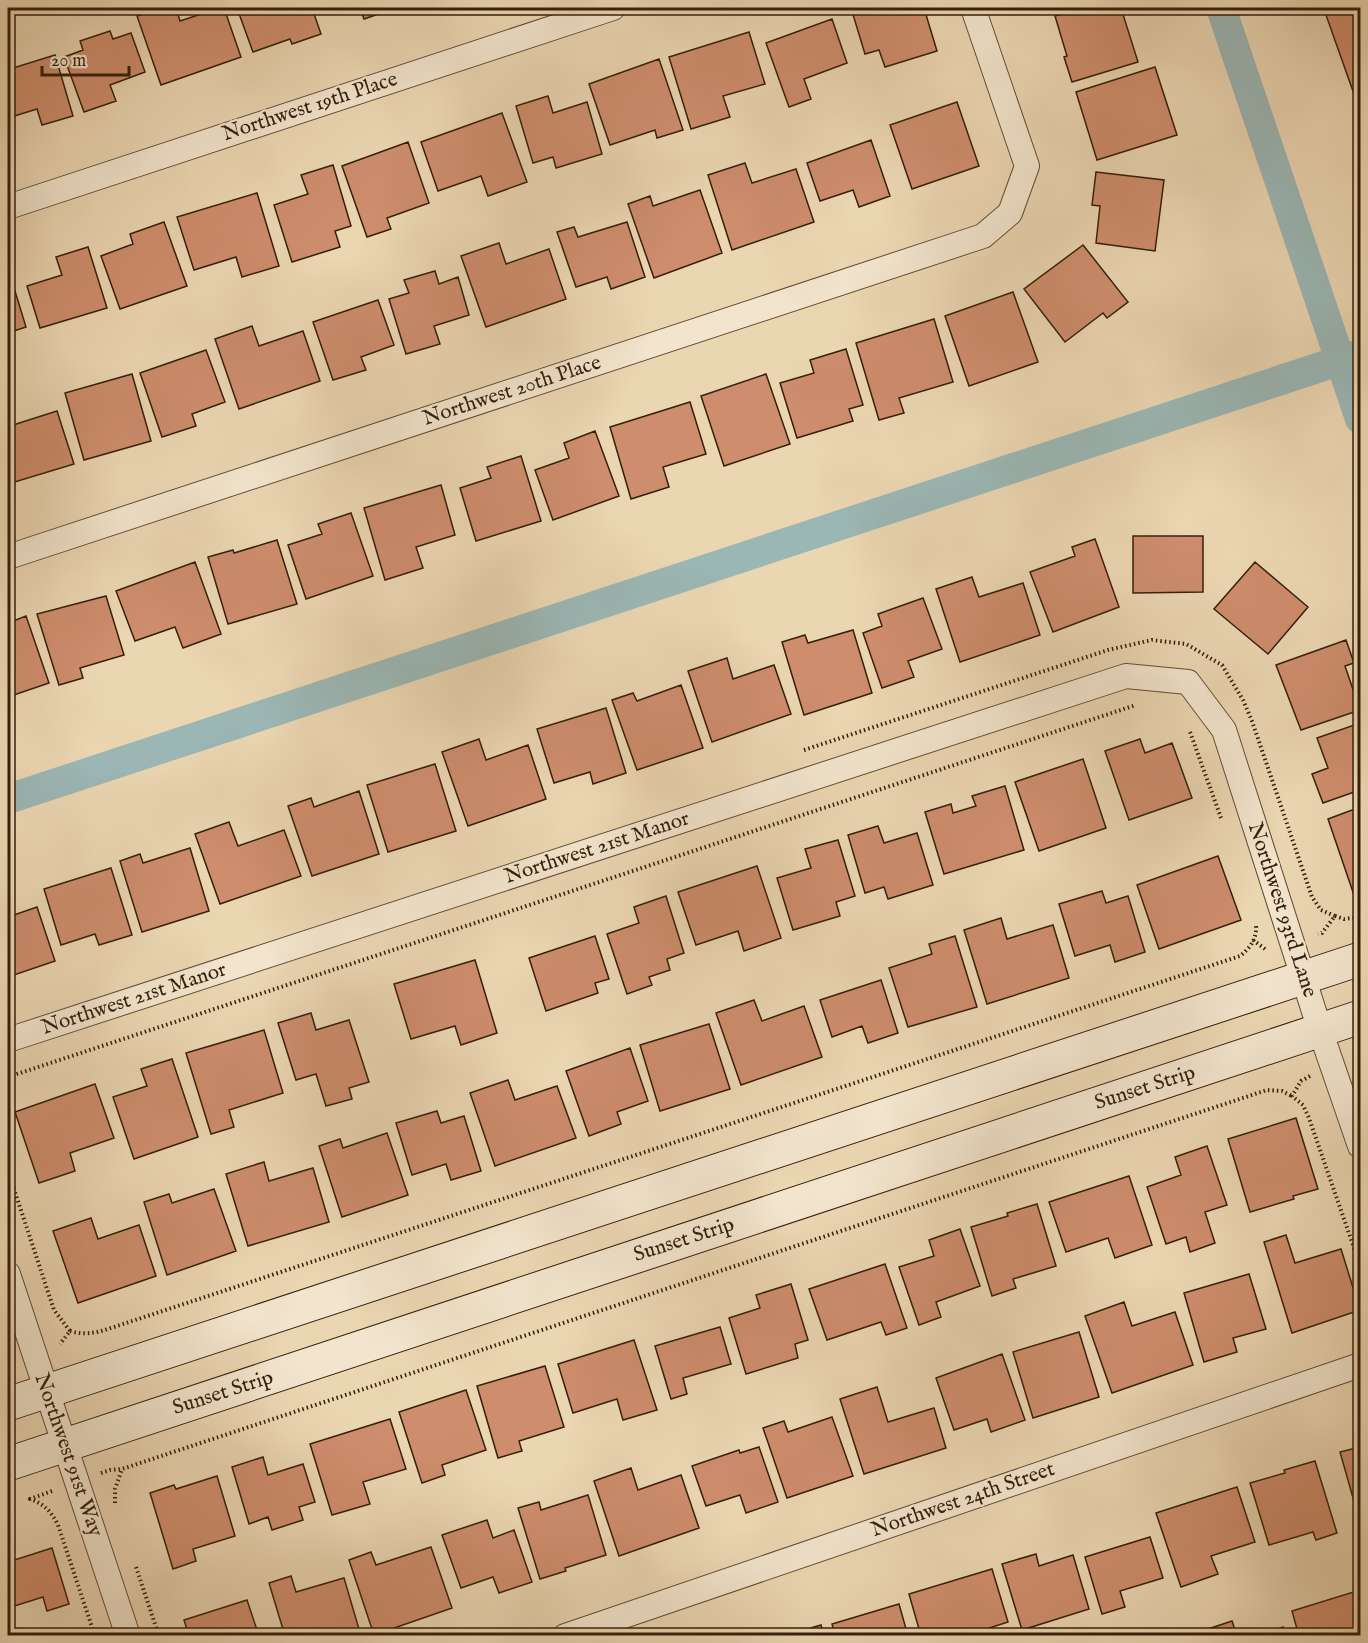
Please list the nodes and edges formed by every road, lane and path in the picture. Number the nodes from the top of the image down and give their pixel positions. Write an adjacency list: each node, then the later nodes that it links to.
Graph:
1 (613, 8): 3 (street, Northwest 19th Place)
2 (973, 8): 4 (street, Northwest 20th Place)
3 (8, 207)
4 (8, 557)
5 (1188, 682): 13 (street, Northwest 93rd Lane); 16 (street, Northwest 21st Manor)
6 (1142, 704): 18 (path)
7 (1189, 728): 8 (path)
8 (1222, 821)
9 (1335, 916): 10 (path)
10 (1360, 917)
11 (1256, 919): 24 (path)
12 (1360, 959): 13 (street)
13 (1304, 978): 15 (street, Northwest 93rd Lane); 27 (street)
14 (1360, 1017): 15 (street, Sunset Strip)
15 (1320, 1030): 17 (street, Northwest 93rd Lane); 29 (street, Sunset Strip)
16 (8, 1040)
17 (1334, 1068): 19 (path); 20 (street, Northwest 93rd Lane)
18 (8, 1077)
19 (1292, 1096): 22 (path); 31 (path)
20 (1360, 1146)
21 (8, 1171): 24 (path)
22 (1360, 1265)
23 (8, 1274): 27 (street, Northwest 91st Way)
24 (70, 1331): 25 (path)
25 (58, 1347)
26 (1360, 1365): 35 (street, Northwest 24th Street)
27 (47, 1391): 28 (street); 29 (street, Northwest 91st Way)
28 (8, 1404)
29 (65, 1445): 30 (street, Sunset Strip); 33 (street, Northwest 91st Way)
30 (8, 1464)
31 (118, 1512)
32 (133, 1557): 34 (path)
33 (128, 1635)
34 (159, 1635)
35 (566, 1635)

